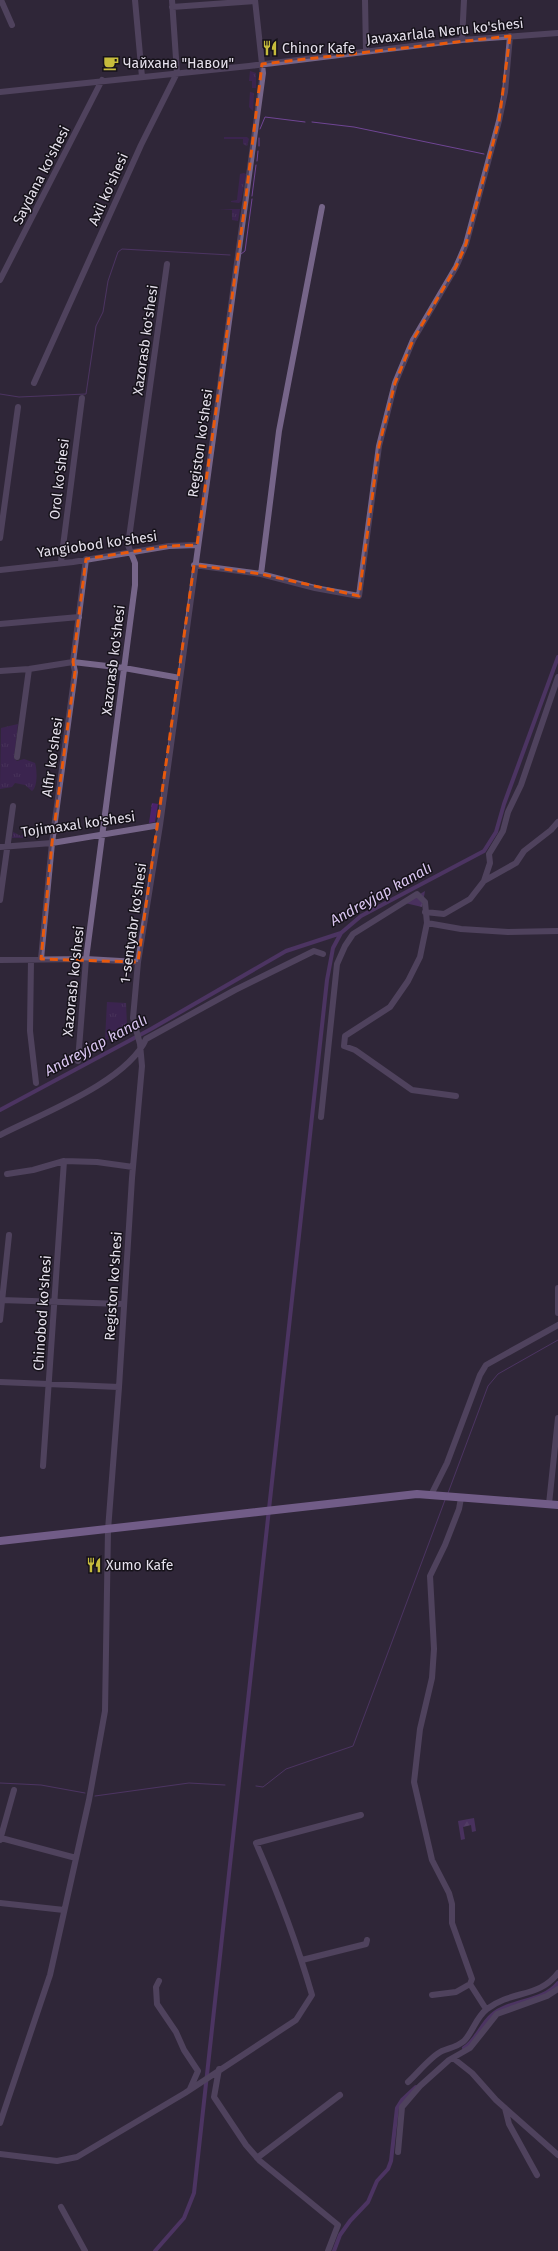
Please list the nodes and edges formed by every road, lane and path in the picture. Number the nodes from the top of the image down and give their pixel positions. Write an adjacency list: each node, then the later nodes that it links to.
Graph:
1 (1, 0): 7 (street)
2 (135, 0): 14 (street)
3 (255, 0): 6 (street); 12 (street, Registon ko'shesi)
4 (366, 0): 11 (street)
5 (464, 0): 10 (street)
6 (172, 3): 13 (street)
7 (12, 25)
8 (558, 33): 9 (street, Javaxarlala Neru ko'shesi)
9 (510, 36): 10 (street, Javaxarlala Neru ko'shesi); 30 (street)
10 (462, 40): 11 (street, Javaxarlala Neru ko'shesi)
11 (366, 51): 12 (street, Javaxarlala Neru ko'shesi)
12 (262, 64): 13 (street, Javaxarlala Neru ko'shesi); 24 (street, Registon ko'shesi)
13 (177, 73): 14 (street, Javaxarlala Neru ko'shesi); 20 (street, Axil ko'shesi)
14 (142, 77): 15 (street, Javaxarlala Neru ko'shesi)
15 (102, 80): 16 (street, Javaxarlala Neru ko'shesi); 19 (street, Saydana ko'shesi)
16 (0, 92)
17 (322, 207): 30 (street)
18 (167, 264): 25 (street, Xazorasb ko'shesi)
19 (0, 280)
20 (34, 383)
21 (82, 398): 27 (street, Orol ko'shesi)
22 (18, 407): 23 (street)
23 (0, 538)
24 (197, 545): 25 (street, Yangiobod ko'shesi); 28 (street, Registon ko'shesi)
25 (130, 551): 26 (street, Yangiobod ko'shesi); 34 (street, Xazorasb ko'shesi)
26 (86, 559): 27 (street, Yangiobod ko'shesi); 31 (street, Alfir ko'shesi)
27 (61, 562): 29 (street, Yangiobod ko'shesi)
28 (194, 565): 30 (street); 38 (street, Registon ko'shesi)
29 (0, 570)
30 (261, 574)
31 (79, 617): 32 (street); 33 (street, Alfir ko'shesi)
32 (0, 624)
33 (73, 662): 34 (street); 35 (street); 44 (street, Alfir ko'shesi)
34 (124, 668): 38 (street); 43 (street, Xazorasb ko'shesi)
35 (29, 669): 36 (street); 39 (street)
36 (0, 671)
37 (558, 677): 46 (street)
38 (180, 678): 42 (street, Registon ko'shesi)
39 (18, 757)
40 (13, 806): 45 (street)
41 (558, 822): 46 (street)
42 (160, 825): 43 (street, Tojimaxal ko'shesi); 56 (street, 1-sentyabr ko'shesi)
43 (103, 833): 44 (street, Tojimaxal ko'shesi); 53 (street, Xazorasb ko'shesi)
44 (52, 843): 45 (street, Tojimaxal ko'shesi); 52 (street, Alfir ko'shesi)
45 (3, 846): 47 (street)
46 (484, 881): 48 (street)
47 (0, 900)
48 (425, 912): 49 (street); 62 (street)
49 (427, 923): 50 (street); 61 (street)
50 (558, 931)
51 (323, 954): 58 (street)
52 (41, 959): 53 (street); 55 (street)
53 (86, 959): 56 (street); 59 (street, Xazorasb ko'shesi)
54 (0, 960): 55 (street)
55 (31, 960): 60 (street)
56 (138, 962): 57 (street, 1-sentyabr ko'shesi)
57 (134, 1024): 58 (street, Registon ko'shesi)
58 (141, 1047): 63 (street); 65 (street, Registon ko'shesi)
59 (78, 1061)
60 (36, 1083)
61 (456, 1096)
62 (321, 1117)
63 (0, 1135)
64 (64, 1161): 65 (street); 66 (street); 70 (street, Chinobod ko'shesi)
65 (133, 1167): 71 (street, Registon ko'shesi)
66 (7, 1174)
67 (9, 1235): 69 (street)
68 (558, 1288): 72 (street)
69 (1, 1300): 70 (street); 73 (street)
70 (55, 1300): 71 (street); 76 (street, Chinobod ko'shesi)
71 (124, 1304): 77 (street, Registon ko'shesi)
72 (558, 1313)
73 (0, 1320)
74 (558, 1325): 81 (street)
75 (0, 1382): 76 (street)
76 (50, 1385): 77 (street); 80 (street, Chinobod ko'shesi)
77 (119, 1387): 85 (street, Registon ko'shesi)
78 (558, 1418): 79 (street)
79 (558, 1429): 83 (street)
80 (43, 1466)
81 (435, 1495): 82 (main road); 85 (main road)
82 (459, 1497): 83 (main road); 97 (street)
83 (549, 1504): 84 (main road)
84 (558, 1505)
85 (108, 1530): 86 (main road); 90 (street, Registon ko'shesi)
86 (0, 1542)
87 (14, 1790): 89 (street)
88 (361, 1814): 94 (street)
89 (0, 1839): 90 (street)
90 (76, 1858): 92 (street, Registon ko'shesi)
91 (0, 1903): 92 (street)
92 (64, 1910): 107 (street, Registon ko'shesi)
93 (367, 1940): 94 (street)
94 (302, 1960): 102 (street)
95 (558, 1973): 100 (street)
96 (159, 1981): 104 (street)
97 (470, 1984): 99 (street); 100 (street)
98 (558, 1990): 101 (street)
99 (432, 1995)
100 (486, 2010): 103 (street)
101 (453, 2058): 106 (street); 108 (street)
102 (217, 2070): 104 (street); 111 (street)
103 (408, 2082)
104 (190, 2089): 109 (street)
105 (340, 2096): 111 (street)
106 (505, 2108): 110 (street); 112 (street)
107 (0, 2123)
108 (398, 2152)
109 (0, 2154)
110 (558, 2155)
111 (257, 2158): 115 (street)
112 (537, 2176)
113 (61, 2207): 114 (street)
114 (85, 2251)
115 (328, 2251)

